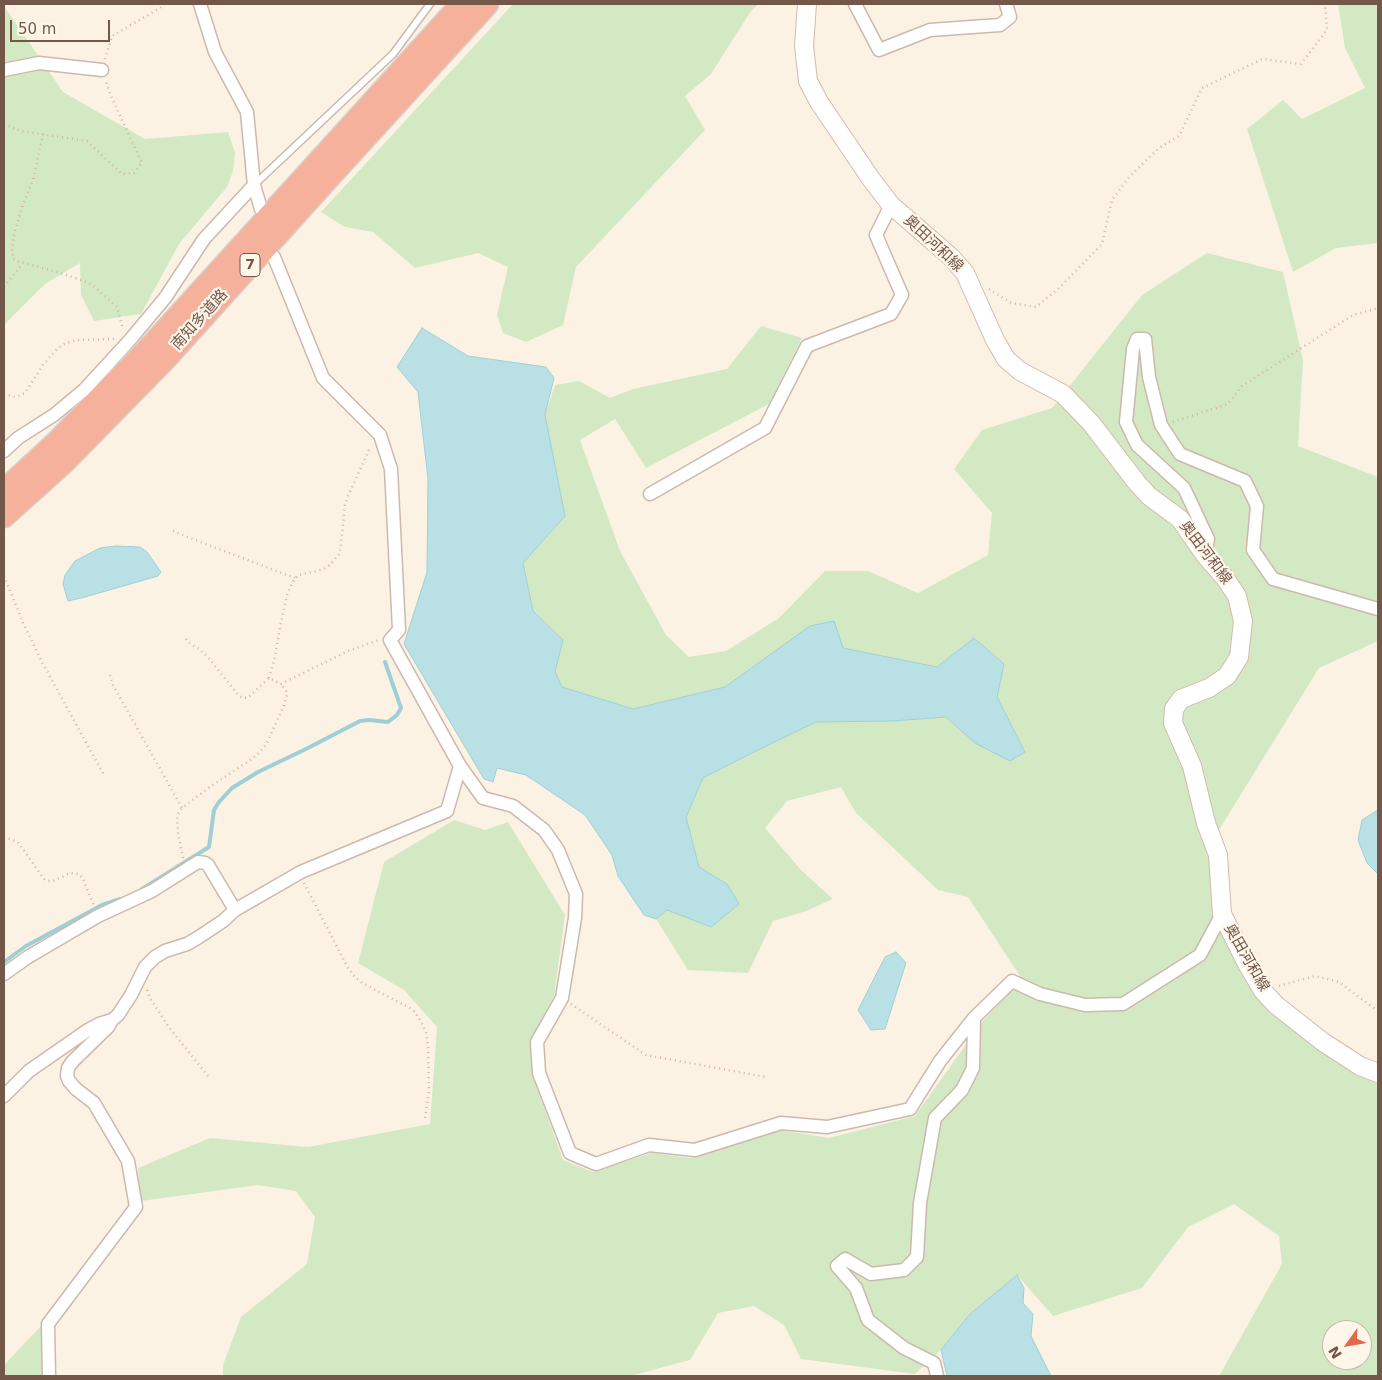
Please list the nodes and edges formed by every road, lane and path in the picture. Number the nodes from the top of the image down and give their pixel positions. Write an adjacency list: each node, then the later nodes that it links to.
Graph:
1 (164, 4): 11 (path)
2 (200, 4): 14 (street)
3 (430, 4): 14 (lane)
4 (462, 4): 27 (highway, 南知多道路 / 7)
5 (488, 4): 29 (highway, 南知多道路 / 7)
6 (807, 4): 15 (main road, 奥田河和線)
7 (855, 4): 8 (street)
8 (1006, 4)
9 (1325, 4): 20 (path)
10 (4, 70): 11 (street)
11 (102, 70): 13 (path)
12 (4, 124): 13 (path)
13 (43, 134): 18 (path)
14 (254, 184): 16 (street); 22 (street)
15 (891, 205): 28 (street); 31 (main road, 奥田河和線)
16 (261, 209)
17 (274, 256): 25 (street)
18 (23, 263): 19 (path); 22 (path)
19 (4, 287)
20 (988, 288)
21 (1378, 308): 24 (path)
22 (127, 340): 23 (path); 26 (street)
23 (4, 394)
24 (1161, 425): 31 (street); 34 (street)
25 (380, 435): 33 (path); 36 (street)
26 (4, 451)
27 (4, 490)
28 (650, 494)
29 (4, 516)
30 (173, 530): 33 (path)
31 (1205, 555): 47 (main road, 奥田河和線)
32 (4, 576): 41 (path)
33 (296, 578): 38 (path)
34 (1378, 609)
35 (186, 639): 38 (path)
36 (390, 640): 39 (path); 40 (street)
37 (110, 675): 42 (path)
38 (269, 678): 39 (path)
39 (281, 684): 42 (path)
40 (460, 766): 45 (street); 52 (street)
41 (104, 775)
42 (182, 808): 44 (path)
43 (4, 837): 48 (path)
44 (188, 868): 46 (street); 48 (street)
45 (299, 873): 46 (street); 60 (path)
46 (235, 910): 55 (street)
47 (1222, 914): 51 (main road, 奥田河和線); 54 (street)
48 (98, 916): 49 (street)
49 (4, 974)
50 (145, 988): 57 (path)
51 (1263, 991): 53 (path); 56 (main road, 奥田河和線)
52 (562, 998): 54 (street); 58 (path)
53 (1378, 1011)
54 (974, 1018): 62 (street)
55 (112, 1020): 59 (street); 61 (street)
56 (1378, 1073)
57 (208, 1076)
58 (766, 1077)
59 (4, 1096)
60 (424, 1118)
61 (49, 1376)
62 (937, 1376)

